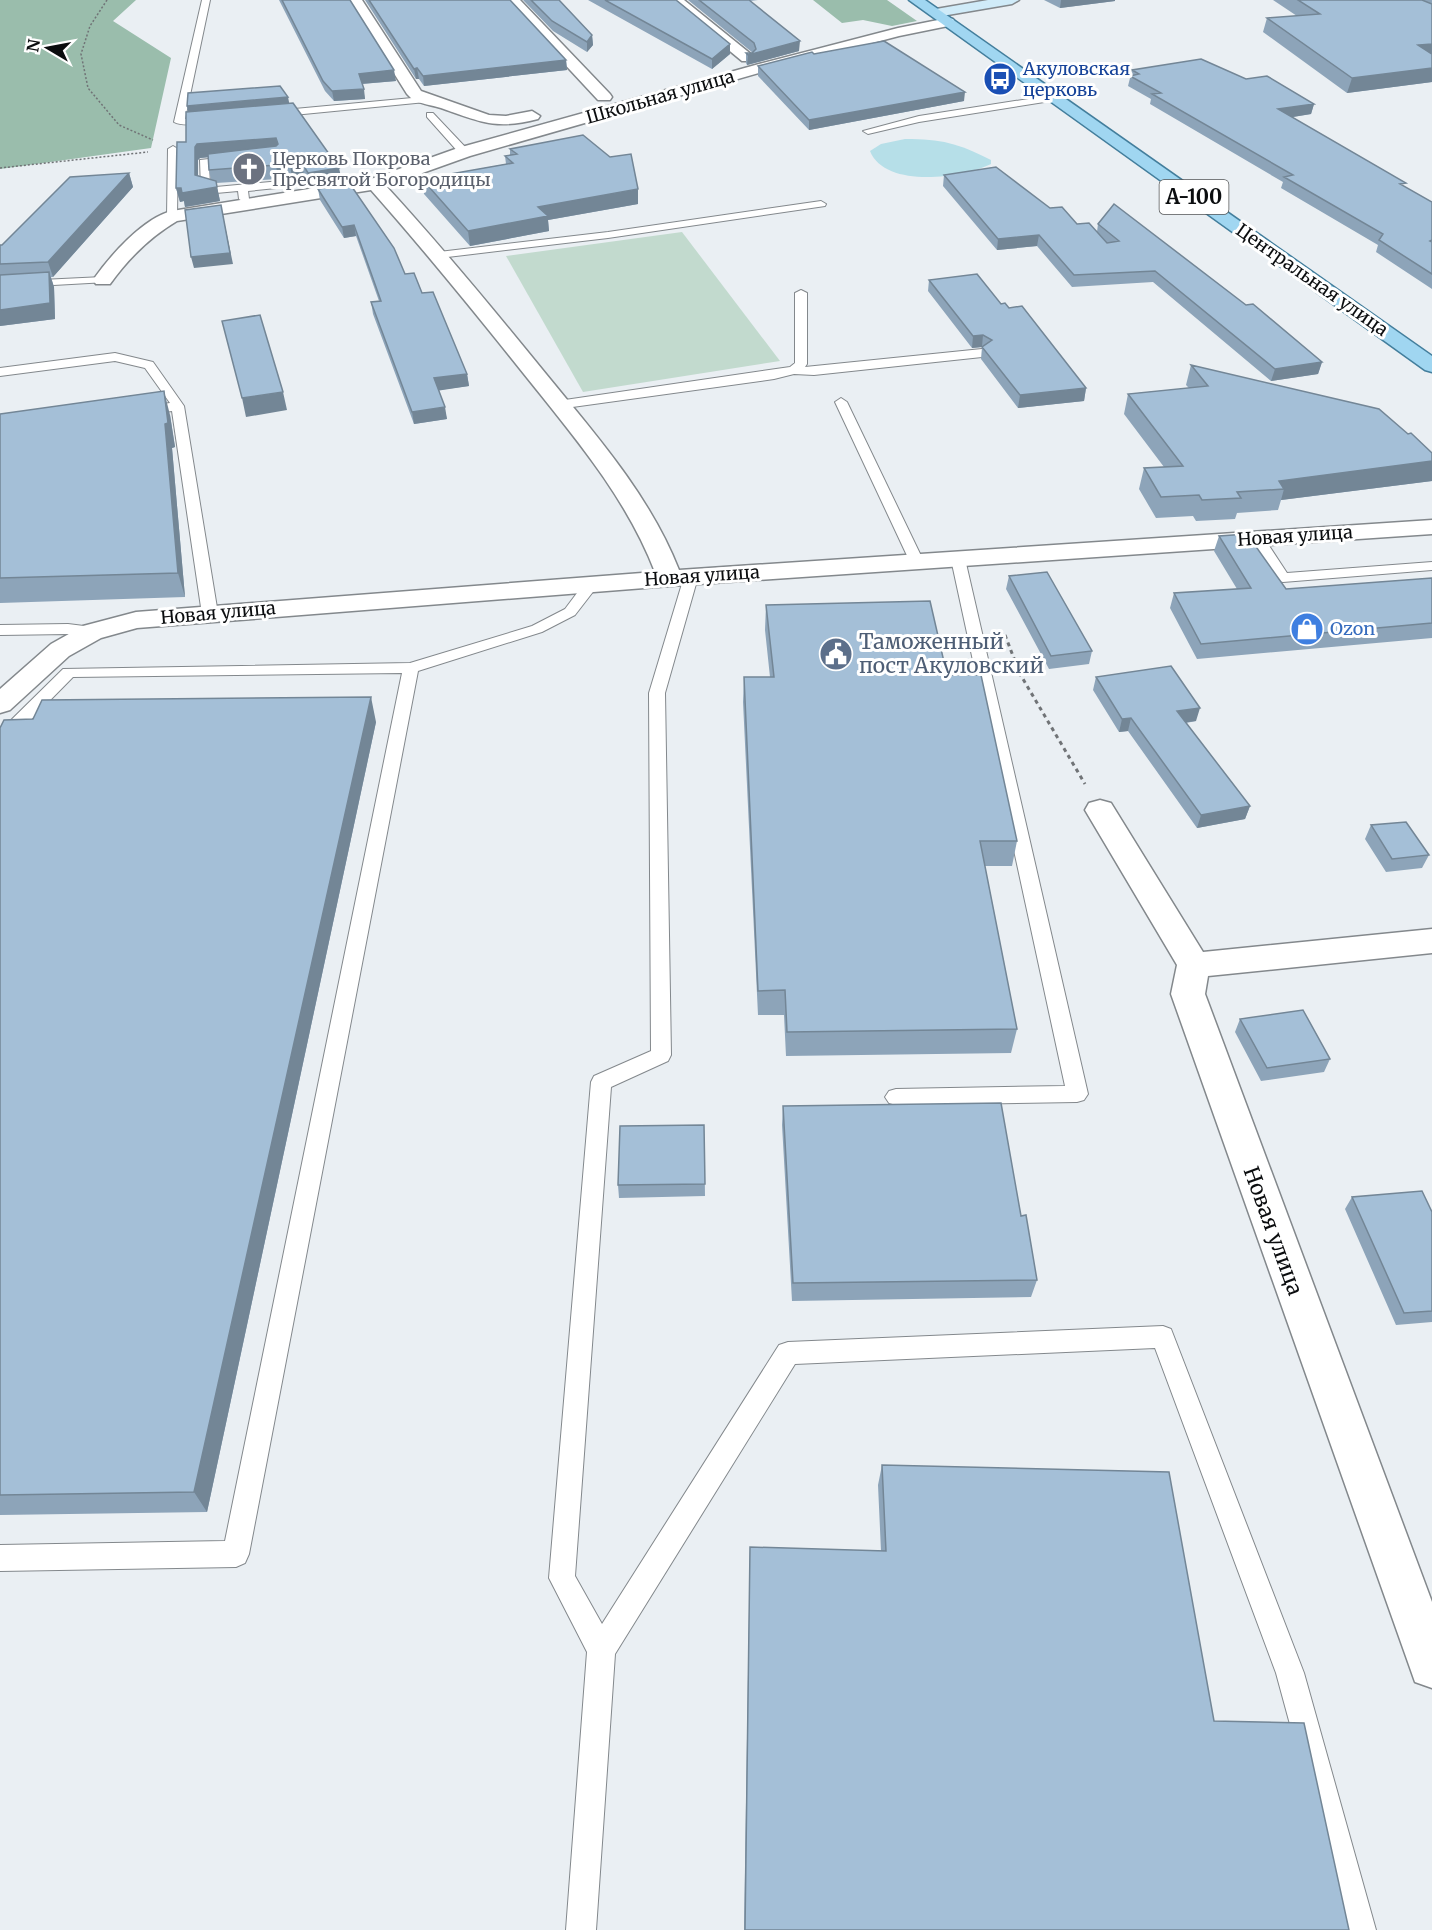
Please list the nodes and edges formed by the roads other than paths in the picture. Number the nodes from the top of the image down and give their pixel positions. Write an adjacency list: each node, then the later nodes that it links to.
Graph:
1 (206, 0): 15 (lane)
2 (355, 0): 12 (street)
3 (512, 0): 10 (street)
4 (675, 0): 8 (street)
5 (916, 0): 7 (main road, А-100)
6 (1012, 0): 7 (street)
7 (946, 15): 9 (street, Школьная улица); 11 (main road, Центральная улица / А-100); 29 (main road, Центральная улица / А-100)
8 (747, 58): 9 (street); 10 (street)
9 (764, 67): 18 (street, Школьная улица)
10 (604, 97): 12 (street)
11 (1054, 98): 16 (lane); 31 (main road, Центральная улица / А-100)
12 (423, 99): 13 (lane)
13 (261, 115)
14 (430, 115): 18 (lane)
15 (226, 118)
16 (868, 131)
17 (173, 149): 24 (lane)
18 (464, 152): 21 (street, Школьная улица)
19 (250, 157): 22 (lane)
20 (285, 176): 22 (lane)
21 (375, 184): 22 (street, Школьная улица); 25 (street)
22 (244, 196): 24 (street, Школьная улица)
23 (820, 204): 25 (lane)
24 (172, 216): 26 (street, Школьная улица)
25 (439, 255): 35 (street)
26 (103, 280): 27 (lane)
27 (0, 285)
28 (801, 293): 32 (lane)
29 (1432, 345)
30 (982, 353): 32 (lane)
31 (1432, 366)
32 (794, 370): 35 (lane)
33 (0, 372): 36 (lane)
34 (841, 402): 41 (lane)
35 (558, 405): 43 (street)
36 (178, 406): 37 (lane); 45 (lane)
37 (130, 413)
38 (1432, 527): 39 (street, Новая улица)
39 (1257, 538): 40 (street, Новая улица); 42 (lane)
40 (958, 559): 41 (street, Новая улица); 54 (lane)
41 (917, 562): 43 (street, Новая улица)
42 (1432, 567)
43 (680, 577): 44 (street, Новая улица); 56 (lane)
44 (591, 584): 45 (street, Новая улица); 48 (lane)
45 (210, 614): 47 (street, Новая улица)
46 (0, 630): 47 (lane)
47 (92, 632): 49 (street, Новая улица)
48 (411, 668): 50 (lane); 55 (lane)
49 (0, 704)
50 (0, 741)
51 (1100, 810): 53 (street)
52 (1432, 941): 53 (street)
53 (1194, 966): 57 (street, Новая улица)
54 (897, 1097)
55 (0, 1558)
56 (601, 1650): 58 (lane); 59 (lane)
57 (1432, 1665)
58 (581, 1930)
59 (1361, 1930)

